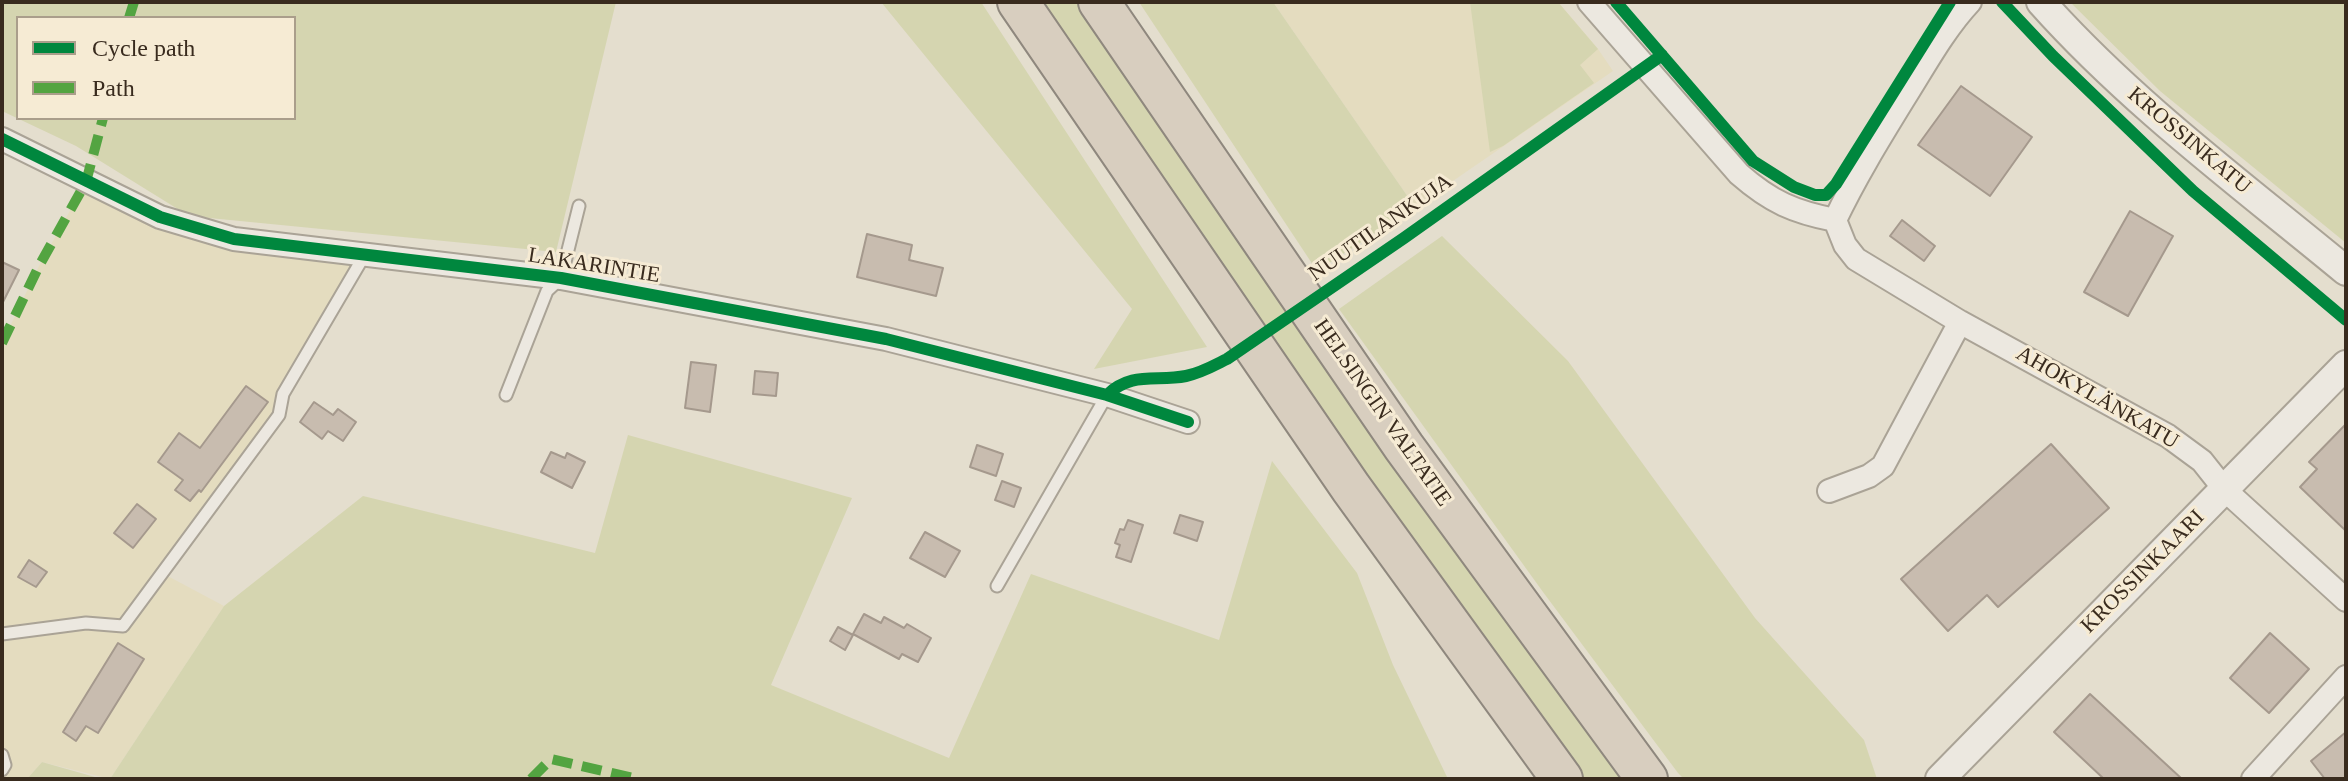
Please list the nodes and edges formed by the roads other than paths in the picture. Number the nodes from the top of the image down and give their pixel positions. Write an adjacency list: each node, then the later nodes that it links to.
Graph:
1 (1018, 2): 25 (highway)
2 (1099, 2): 26 (highway, HELSINGIN VALTATIE)
3 (1589, 2): 8 (street)
4 (1970, 2): 8 (street)
5 (2041, 2): 10 (street, KROSSINKATU)
6 (2, 139): 9 (street, LAKARINTIE)
7 (579, 206): 11 (lane)
8 (1835, 220): 12 (street, AHOKYLÄNKATU)
9 (364, 256): 11 (street, LAKARINTIE); 21 (lane)
10 (2346, 271)
11 (561, 278): 14 (lane); 15 (street, LAKARINTIE)
12 (1960, 322): 17 (street, AHOKYLÄNKATU); 18 (street)
13 (2346, 365): 17 (street, KROSSINKAARI)
14 (506, 395)
15 (1107, 395): 16 (street, LAKARINTIE); 19 (lane)
16 (1188, 422)
17 (2225, 490): 20 (street, AHOKYLÄNKATU); 27 (street, KROSSINKAARI)
18 (1829, 491)
19 (997, 586)
20 (2346, 600)
21 (2, 634)
22 (2346, 677): 28 (street)
23 (2, 755): 24 (lane)
24 (2, 770)
25 (1562, 779)
26 (1647, 779)
27 (1940, 779)
28 (2253, 779)

